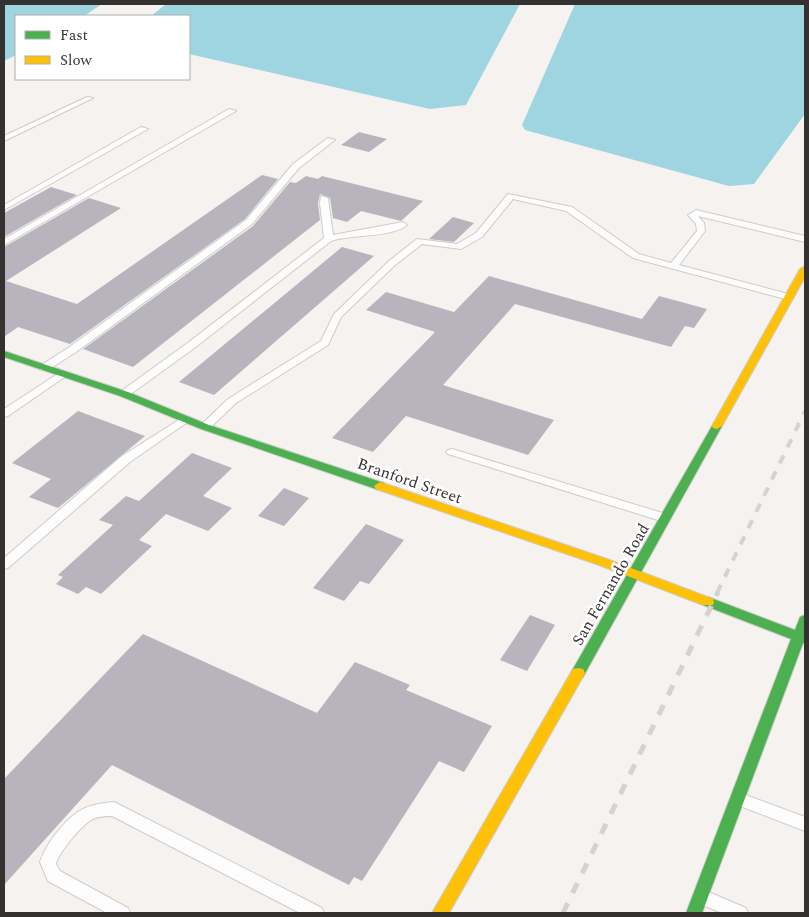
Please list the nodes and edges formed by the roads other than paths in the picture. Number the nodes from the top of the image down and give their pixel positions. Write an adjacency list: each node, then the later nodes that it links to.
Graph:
1 (89, 98): 4 (lane)
2 (232, 111): 11 (lane)
3 (144, 129): 7 (lane)
4 (4, 139)
5 (330, 140): 16 (lane)
6 (324, 198): 9 (lane)
7 (4, 208)
8 (403, 225): 9 (lane)
9 (328, 239): 18 (lane)
10 (805, 239): 12 (lane)
11 (4, 242)
12 (673, 266): 14 (lane); 21 (lane)
13 (805, 269): 14 (main road, San Fernando Road)
14 (790, 297): 23 (main road, San Fernando Road)
15 (4, 354): 16 (main road, Branford Street)
16 (44, 368): 17 (main road, Branford Street)
17 (62, 374): 18 (main road, Branford Street); 19 (lane)
18 (124, 394): 20 (main road, Branford Street)
19 (4, 414)
20 (185, 419): 21 (main road, Branford Street); 24 (lane)
21 (205, 427): 25 (main road, Branford Street)
22 (452, 452): 23 (lane)
23 (665, 518): 25 (main road, San Fernando Road)
24 (4, 565)
25 (634, 575): 27 (main road, Branford Street); 33 (main road, San Fernando Road)
26 (805, 620): 27 (main road)
27 (802, 638): 28 (main road)
28 (738, 798): 29 (lane); 30 (main road)
29 (805, 824)
30 (701, 896): 34 (main road); 35 (lane)
31 (122, 913): 32 (lane)
32 (316, 913)
33 (440, 913)
34 (694, 913)
35 (740, 913)

